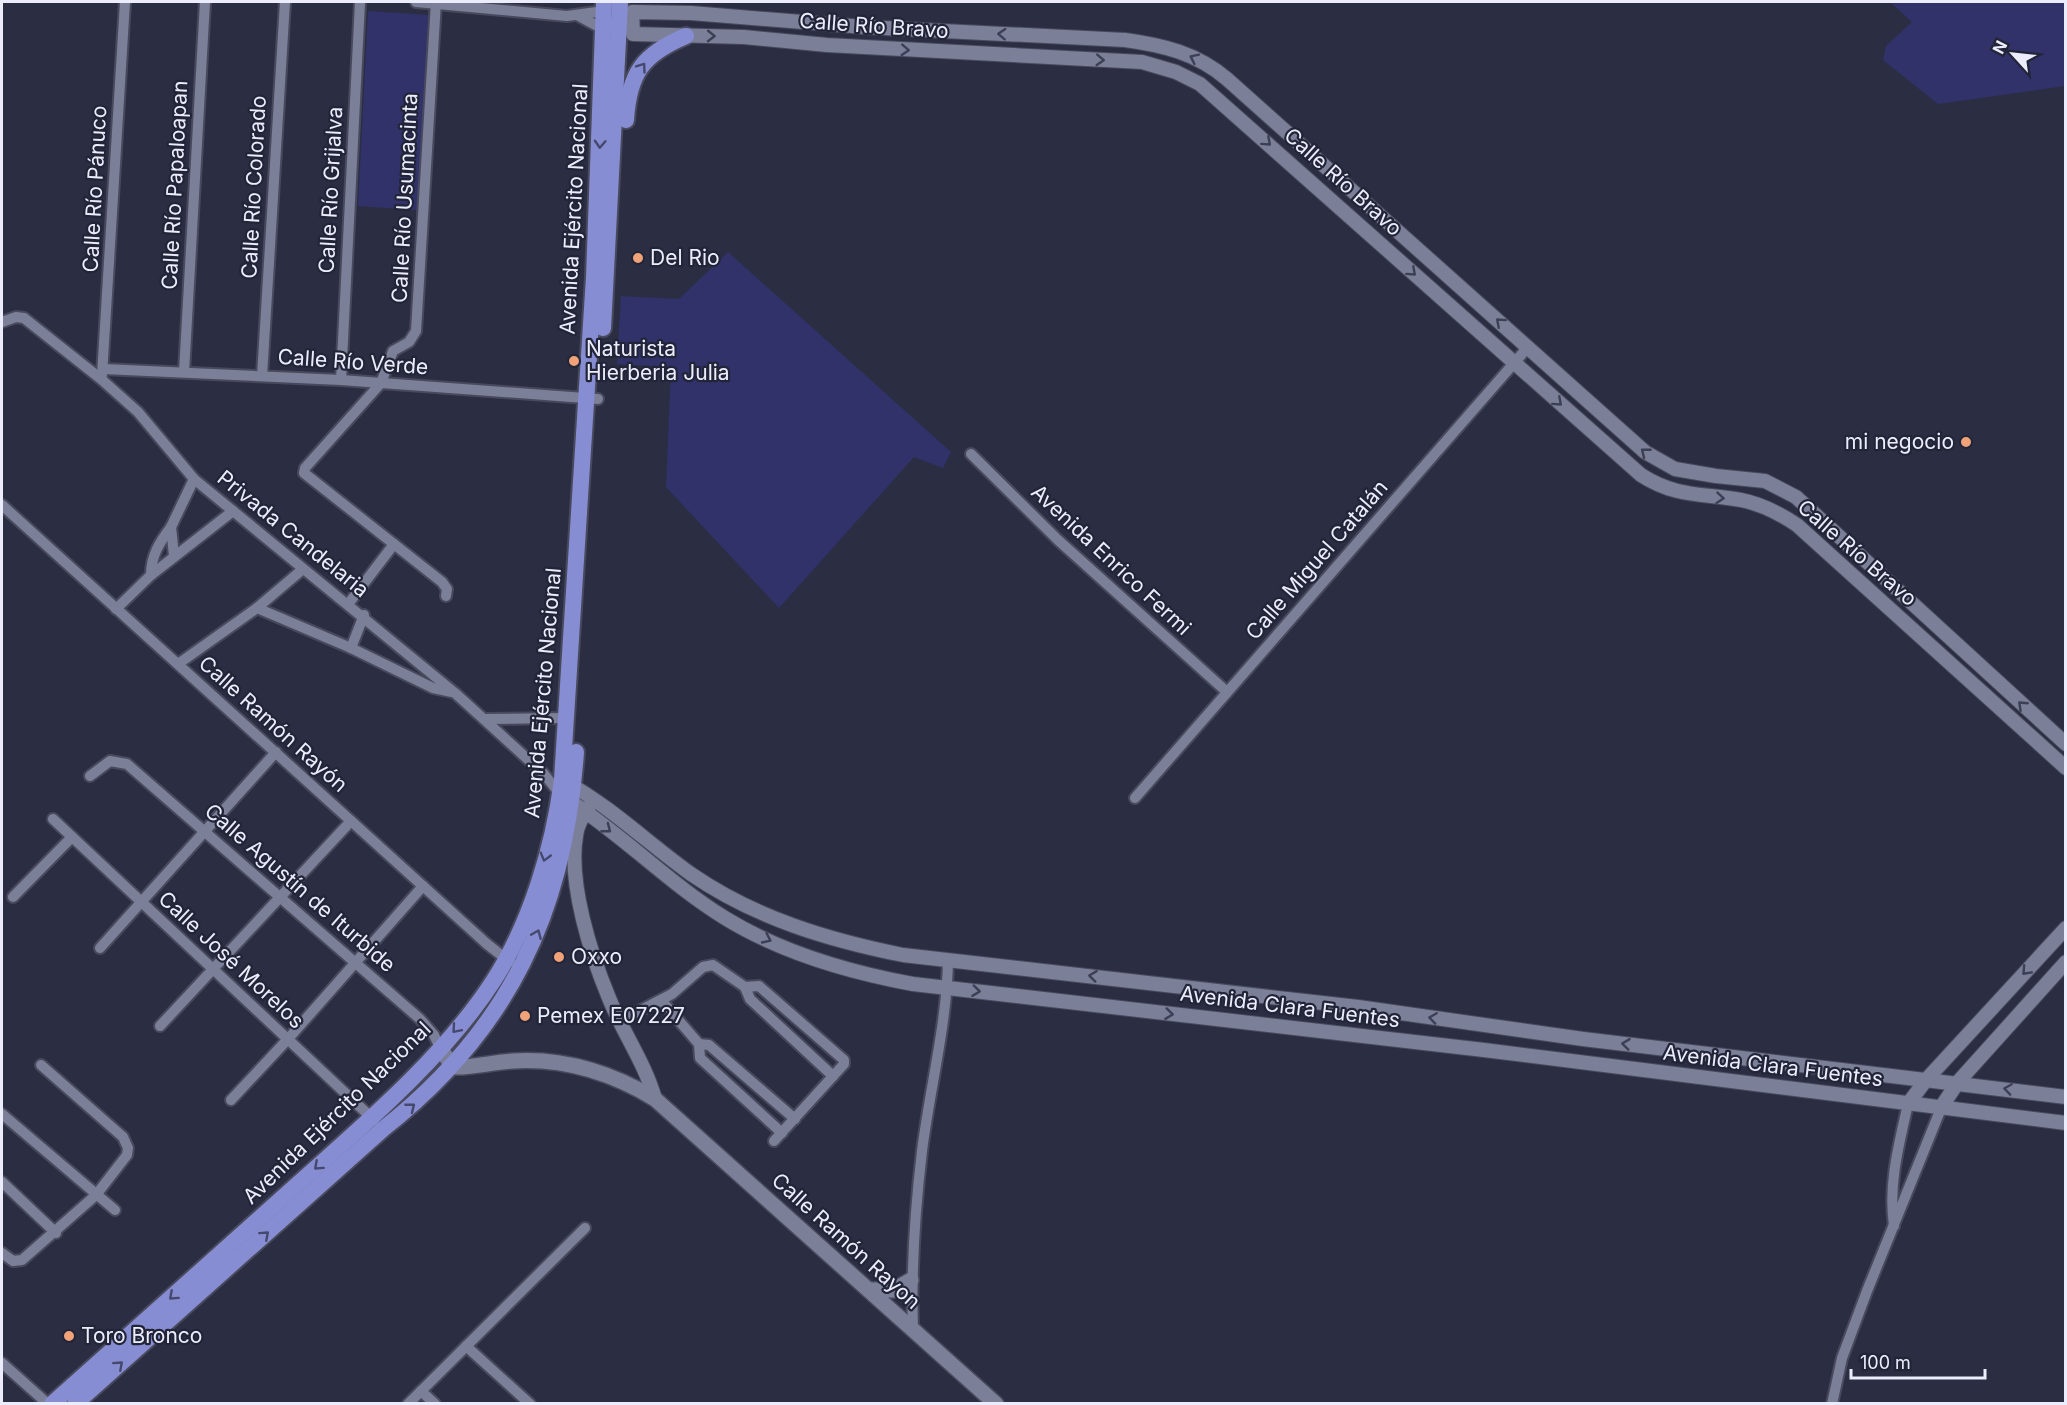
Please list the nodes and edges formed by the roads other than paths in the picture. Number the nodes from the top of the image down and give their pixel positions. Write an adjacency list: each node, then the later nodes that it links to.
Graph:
1 (125, 2): 24 (street, Calle Río Pánuco)
2 (205, 2): 23 (street, Calle Río Papaloapan)
3 (285, 2): 25 (street, Calle Río Colorado)
4 (360, 2): 26 (street, Calle Río Grijalva)
5 (416, 2): 6 (street)
6 (436, 2): 9 (street); 27 (street, Calle Río Usumacinta)
7 (620, 2): 16 (main road, Avenida Ejército Nacional)
8 (604, 6): 9 (street); 12 (main road, Avenida Ejército Nacional); 16 (main road)
9 (579, 16): 12 (street)
10 (787, 22): 11 (street, Calle Río Bravo); 13 (street, Calle Río Bravo); 14 (street)
11 (864, 27): 15 (street); 17 (street, Calle Río Bravo, one-way to 11)
12 (603, 29): 28 (main road, Avenida Ejército Nacional, one-way to 28)
13 (686, 36): 14 (street, Calle Río Bravo, one-way to 14); 19 (main road, one-way to 13)
14 (786, 41): 15 (street, Calle Río Bravo)
15 (862, 47): 18 (street, Calle Río Bravo, one-way to 18)
16 (614, 129): 19 (main road, Avenida Ejército Nacional)
17 (1311, 154): 18 (street); 21 (street, Calle Río Bravo, one-way to 17)
18 (1304, 175): 22 (street, Calle Río Bravo, one-way to 22)
19 (607, 263): 28 (main road, Avenida Ejército Nacional)
20 (2, 322): 24 (street, Privada Candelaria)
21 (1528, 347): 22 (street, Calle Miguel Catalán); 45 (street, Calle Río Bravo, one-way to 21)
22 (1515, 363): 46 (street, Calle Río Bravo, one-way to 46); 47 (street, Calle Miguel Catalán)
23 (184, 372): 24 (street, Calle Río Verde); 25 (street, Calle Río Verde)
24 (103, 374): 30 (street, Privada Candelaria)
25 (262, 376): 26 (street, Calle Río Verde)
26 (341, 380): 27 (street, Calle Río Verde)
27 (381, 383): 28 (street, Calle Río Verde); 34 (street)
28 (593, 399): 49 (main road, Avenida Ejército Nacional); 55 (main road, Avenida Ejército Nacional)
29 (971, 454): 47 (street, Avenida Enrico Fermi)
30 (194, 479): 32 (street, Privada Candelaria); 33 (street)
31 (2, 506): 41 (street, Calle Ramón Rayón)
32 (233, 511): 35 (street); 36 (street, Privada Candelaria)
33 (171, 527): 35 (street); 37 (street)
34 (394, 544): 38 (street); 39 (street)
35 (174, 556): 37 (street)
36 (303, 569): 39 (street, Privada Candelaria); 40 (street)
37 (151, 575): 41 (street)
38 (446, 596)
39 (349, 603): 42 (street, Privada Candelaria)
40 (257, 608): 43 (street); 44 (street)
41 (116, 609): 44 (street, Calle Ramón Rayón)
42 (364, 615): 43 (street); 48 (street, Privada Candelaria)
43 (351, 648): 48 (street)
44 (178, 664): 52 (street, Calle Ramón Rayón)
45 (1992, 677): 46 (street); 51 (street, Calle Río Bravo, one-way to 45)
46 (1981, 689): 53 (street, Calle Río Bravo)
47 (1227, 692): 56 (street, Calle Miguel Catalán)
48 (455, 693): 50 (street, Privada Candelaria)
49 (567, 718): 50 (street); 55 (main road, Avenida Ejército Nacional)
50 (484, 719): 55 (street, Privada Candelaria)
51 (2066, 744)
52 (276, 752): 59 (street, Calle Ramón Rayón); 60 (street)
53 (2066, 768)
54 (90, 776): 60 (street, Calle Agustín de Iturbide)
55 (571, 795): 57 (street, Avenida Clara Fuentes); 57 (street); 68 (main road, Avenida Ejército Nacional, one-way to 68); 73 (main road, Avenida Ejército Nacional, one-way to 55); 75 (street, Avenida Clara Fuentes, one-way to 75); 77 (street)
56 (1135, 798)
57 (593, 800): 69 (street, Avenida Clara Fuentes)
58 (53, 819): 61 (street, Calle José Morelos)
59 (351, 821): 62 (street, Calle Ramón Rayón); 63 (street)
60 (206, 832): 63 (street, Calle Agustín de Iturbide); 65 (street)
61 (72, 837): 64 (street); 65 (street, Calle José Morelos)
62 (423, 886): 68 (street, Calle Ramón Rayón); 70 (street)
63 (280, 896): 70 (street, Calle Agustín de Iturbide); 72 (street)
64 (13, 897)
65 (142, 903): 67 (street); 72 (street, Calle José Morelos)
66 (2066, 928): 85 (street, one-way to 85)
67 (100, 948)
68 (505, 959): 73 (street, Calle Ramón Rayón); 81 (main road, Avenida Ejército Nacional, one-way to 81)
69 (948, 960): 75 (street); 85 (street, Avenida Clara Fuentes, one-way to 69)
70 (357, 962): 79 (street); 81 (street, Calle Agustín de Iturbide)
71 (2066, 962): 86 (street)
72 (212, 969): 78 (street); 79 (street, Calle José Morelos)
73 (520, 969): 83 (main road, Avenida Ejército Nacional)
74 (745, 987): 76 (street); 84 (street); 84 (street)
75 (948, 987): 90 (street, Avenida Clara Fuentes, one-way to 90); 105 (street)
76 (661, 1000): 77 (street); 80 (street)
77 (620, 1021): 88 (street)
78 (160, 1026)
79 (288, 1039): 89 (street); 94 (street, Calle José Morelos)
80 (699, 1044): 93 (street); 96 (street)
81 (440, 1048): 83 (main road); 94 (main road, Avenida Ejército Nacional)
82 (41, 1065): 99 (street)
83 (453, 1067): 88 (main road, Calle Ramón Rayon); 94 (main road, Avenida Ejército Nacional, one-way to 83)
84 (833, 1076): 93 (street)
85 (1926, 1080): 86 (street, Avenida Clara Fuentes); 90 (street)
86 (1958, 1082): 87 (street, Avenida Clara Fuentes, one-way to 86); 91 (street)
87 (2066, 1097)
88 (655, 1099): 106 (main road, Calle Ramón Rayon)
89 (231, 1100)
90 (1908, 1104): 91 (street, Avenida Clara Fuentes); 101 (street)
91 (1942, 1106): 95 (street, Avenida Clara Fuentes); 101 (street)
92 (2, 1114): 99 (street)
93 (795, 1119): 96 (street)
94 (377, 1123): 112 (main road, Avenida Ejército Nacional, one-way to 112); 113 (main road, Avenida Ejército Nacional, one-way to 94)
95 (2066, 1123)
96 (782, 1133): 97 (street)
97 (774, 1141)
98 (2, 1182): 103 (street)
99 (96, 1195): 100 (street); 103 (street)
100 (115, 1210)
101 (1894, 1226): 118 (street)
102 (585, 1228): 108 (street)
103 (56, 1233): 104 (street)
104 (2, 1253)
105 (911, 1280): 106 (main road); 107 (street)
106 (869, 1290): 107 (main road, Calle Ramón Rayon)
107 (913, 1329): 117 (main road, Calle Ramón Rayon)
108 (466, 1346): 110 (street); 116 (street)
109 (2, 1363): 111 (street)
110 (421, 1391): 114 (street); 115 (street)
111 (48, 1404)
112 (52, 1404)
113 (75, 1404)
114 (408, 1404)
115 (435, 1404)
116 (530, 1404)
117 (996, 1404)
118 (1832, 1404)

